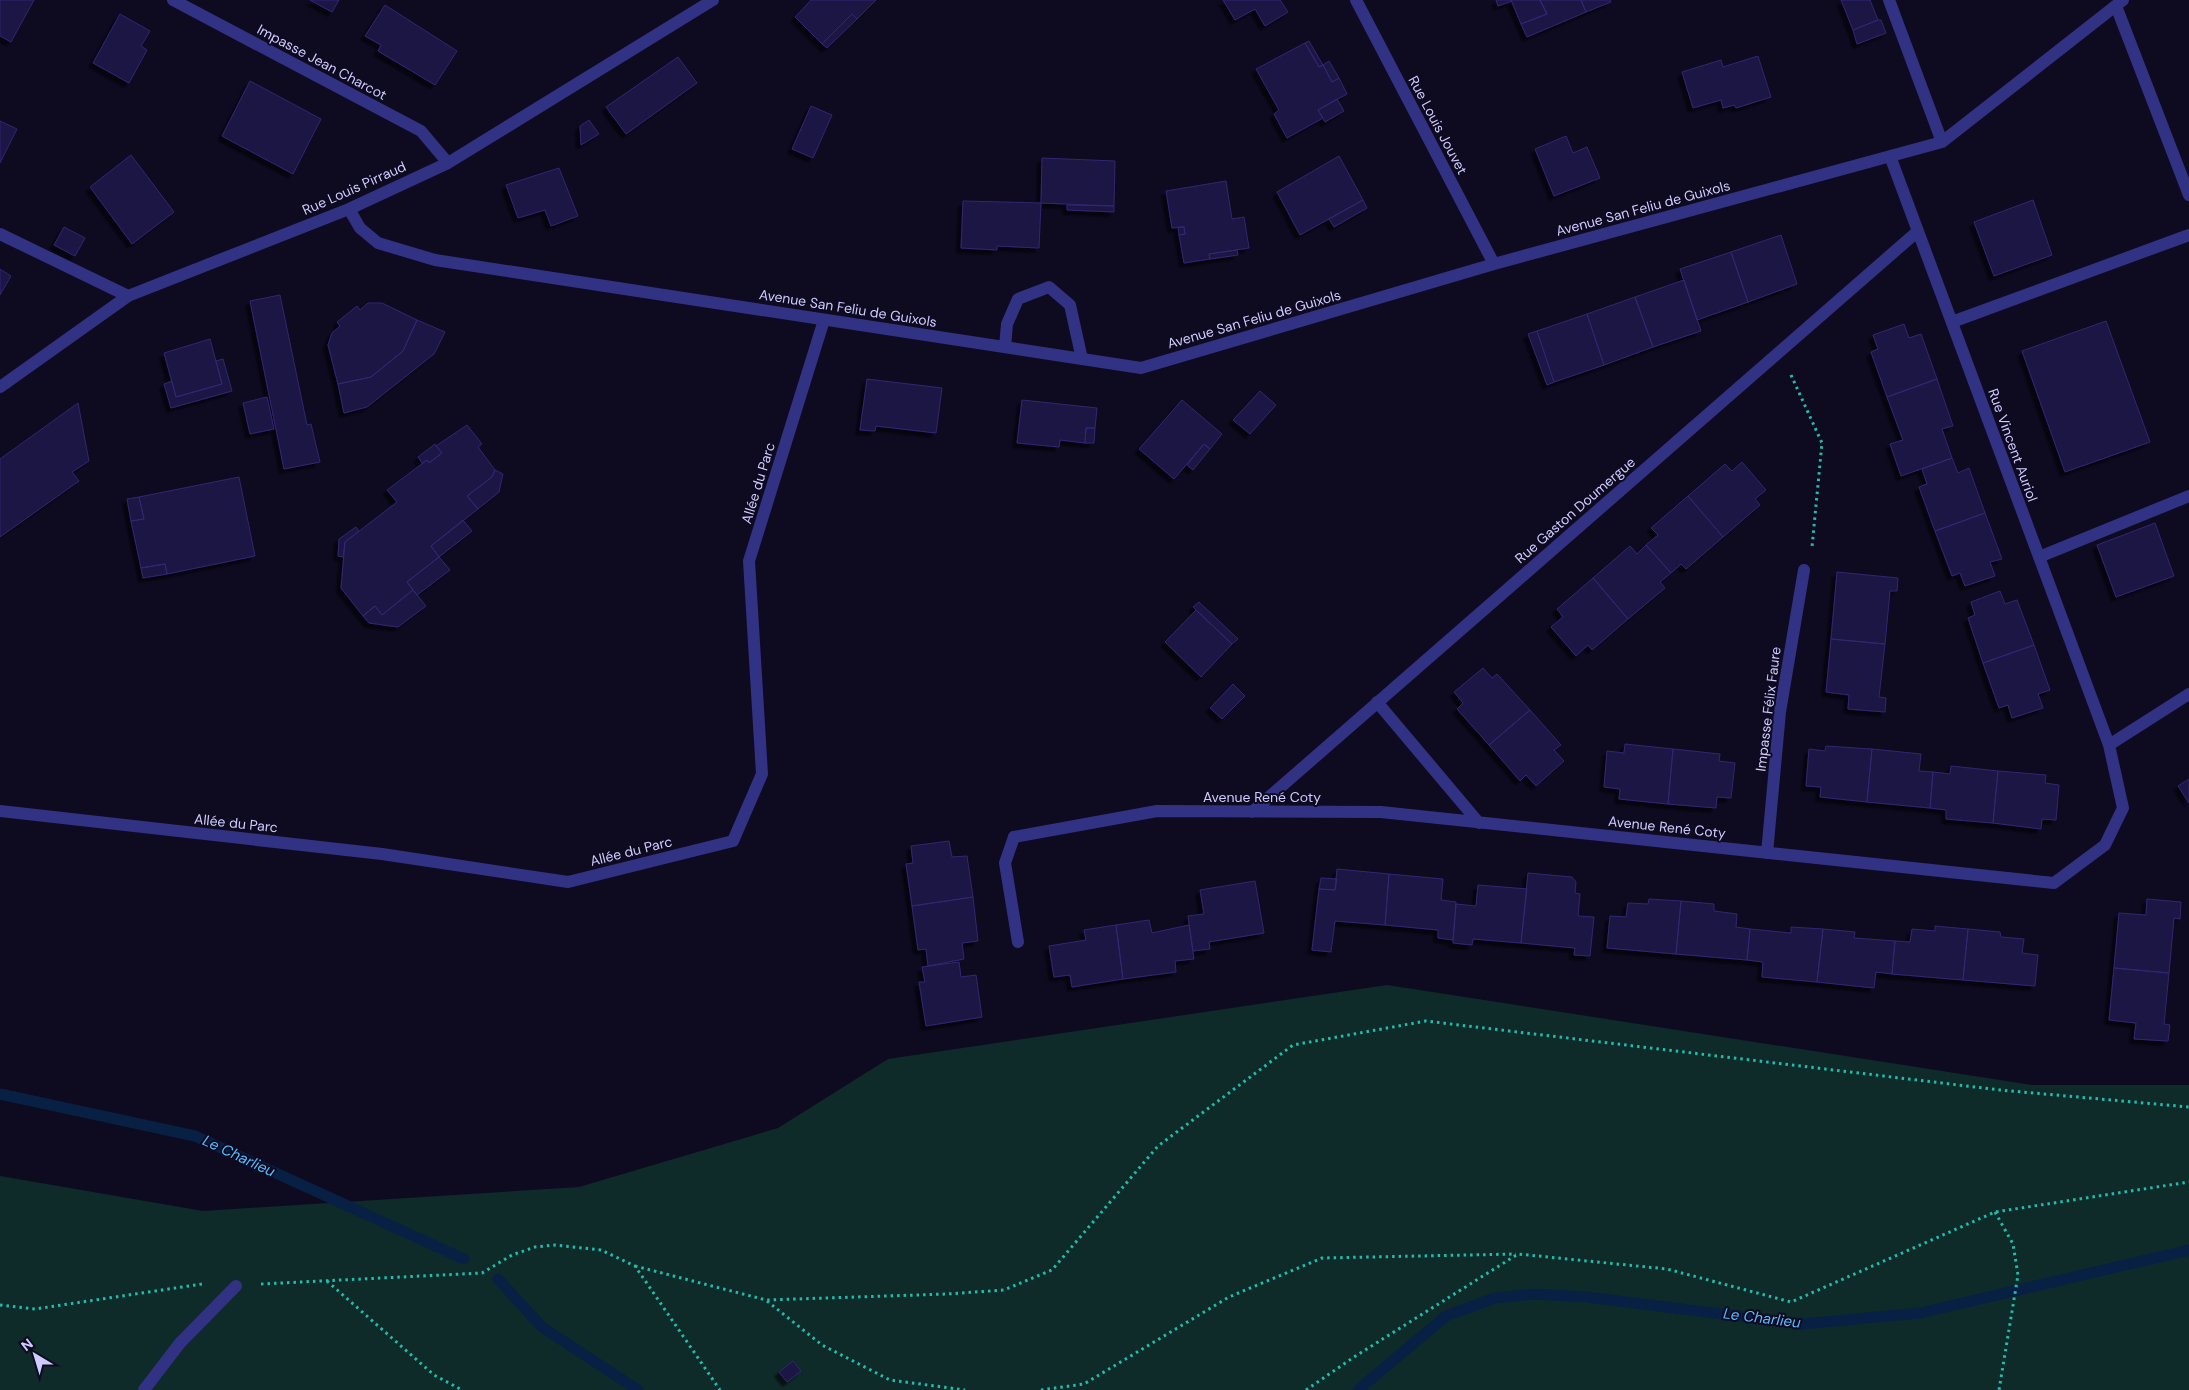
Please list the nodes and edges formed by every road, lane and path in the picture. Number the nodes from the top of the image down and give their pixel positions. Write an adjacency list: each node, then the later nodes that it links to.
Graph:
1 (173, 0): 8 (street, Impasse Jean Charcot)
2 (713, 0): 8 (street, Rue Louis Pirraud)
3 (1356, 0): 14 (street, Rue Louis Jouvet)
4 (1889, 0): 6 (street)
5 (2120, 3): 6 (street, Avenue San Feliu de Guixols); 9 (street)
6 (1942, 142): 7 (street, Avenue San Feliu de Guixols)
7 (1890, 156): 11 (street, Rue Vincent Auriol); 14 (street, Avenue San Feliu de Guixols)
8 (448, 162): 10 (street, Rue Louis Pirraud)
9 (2189, 195)
10 (349, 209): 15 (street, Rue Louis Pirraud); 16 (street, Avenue San Feliu de Guixols)
11 (1918, 231): 17 (street, Rue Vincent Auriol); 19 (street, Rue Gaston Doumergue)
12 (0, 234): 15 (street)
13 (2189, 234): 17 (street)
14 (1494, 264): 20 (street, Avenue San Feliu de Guixols)
15 (128, 296): 21 (street, Rue Louis Pirraud)
16 (824, 320): 18 (street, Avenue San Feliu de Guixols); 28 (street, Allée du Parc)
17 (1952, 322): 23 (street, Rue Vincent Auriol)
18 (1005, 347): 20 (street, Avenue San Feliu de Guixols); 20 (street)
19 (1776, 355): 24 (path); 26 (street, Rue Gaston Doumergue)
20 (1082, 359)
21 (0, 387)
22 (2189, 496): 23 (street)
23 (2039, 557): 27 (street, Rue Vincent Auriol)
24 (1804, 570): 31 (street, Impasse Félix Faure)
25 (2189, 694): 27 (street)
26 (1377, 702): 29 (street, Rue Gaston Doumergue); 30 (street)
27 (2109, 745): 31 (street, Avenue René Coty)
28 (0, 811)
29 (1252, 812): 30 (street, Avenue René Coty); 32 (street, Avenue René Coty)
30 (1479, 823): 31 (street, Avenue René Coty)
31 (1767, 853)
32 (1018, 942)
33 (2189, 1107): 40 (path)
34 (2189, 1182): 35 (path)
35 (1996, 1212): 36 (path); 48 (path)
36 (1518, 1254): 46 (path); 47 (path)
37 (635, 1266): 38 (path); 40 (path); 44 (path)
38 (326, 1281): 39 (path); 43 (path)
39 (236, 1286): 41 (path); 42 (street)
40 (766, 1300): 45 (path)
41 (0, 1305)
42 (144, 1390)
43 (462, 1390)
44 (720, 1390)
45 (965, 1390)
46 (1042, 1390)
47 (1306, 1390)
48 (1999, 1390)

